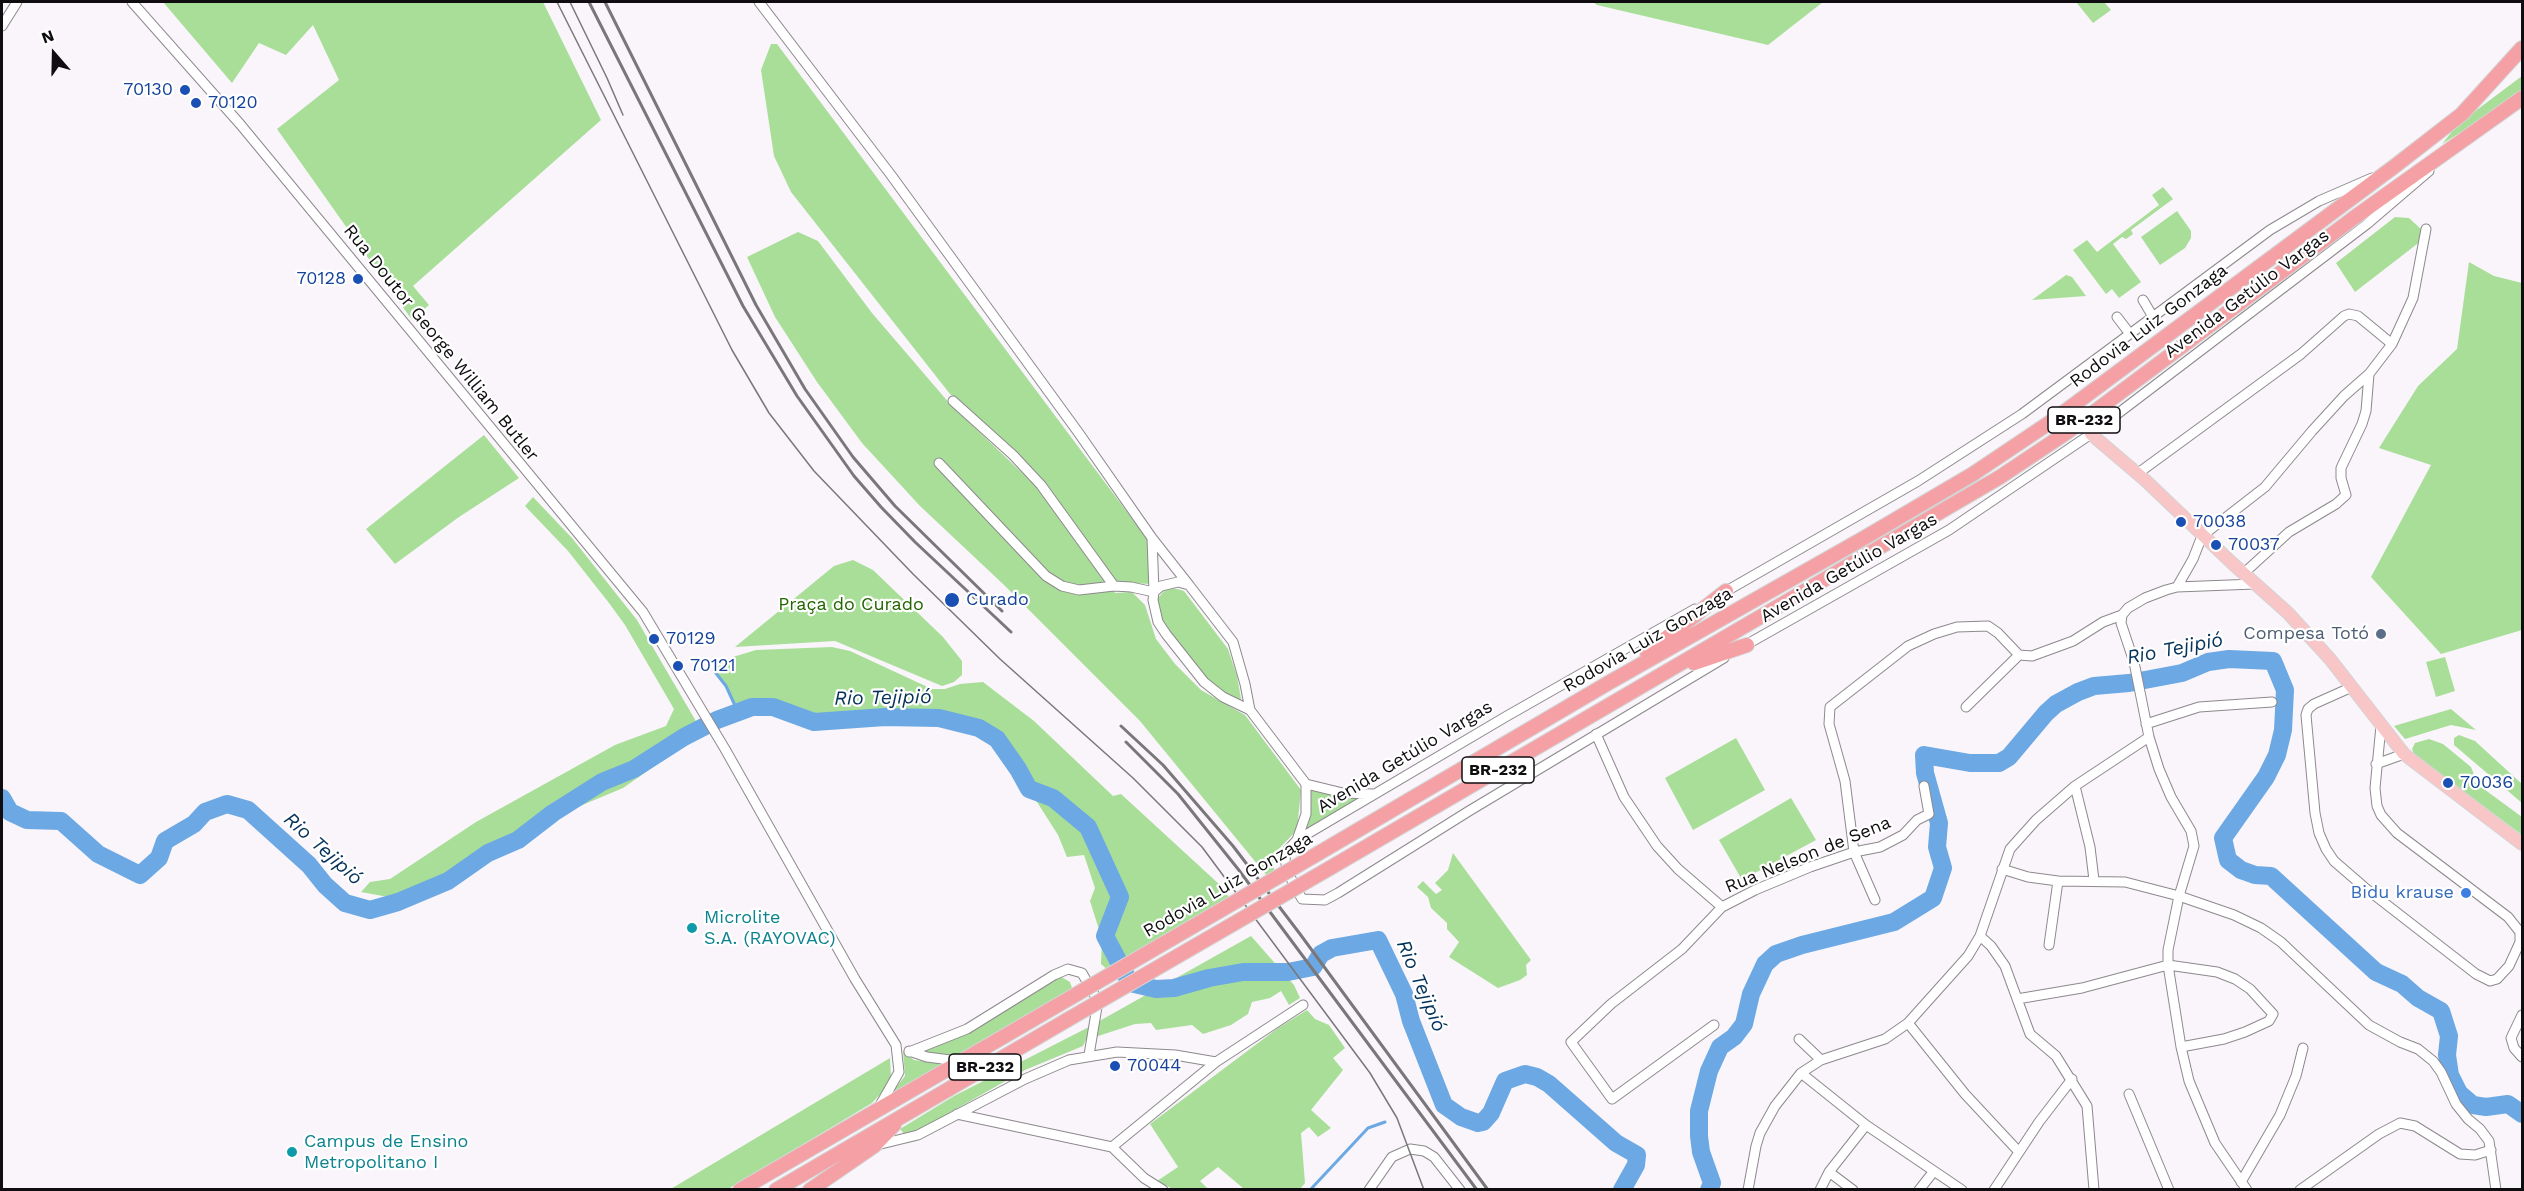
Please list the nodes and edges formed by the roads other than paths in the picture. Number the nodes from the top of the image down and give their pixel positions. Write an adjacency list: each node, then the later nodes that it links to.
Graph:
1 (17, 2): 4 (street)
2 (132, 2): 66 (street, Rua Doutor George William Butler)
3 (759, 2): 21 (street)
4 (2, 26)
5 (2523, 48): 8 (highway, Rodovia Luiz Gonzaga / BR-232)
6 (2523, 98): 7 (highway, Rodovia Luiz Gonzaga / BR-232)
7 (2476, 129): 17 (street, Avenida Getúlio Vargas); 32 (highway, Rodovia Luiz Gonzaga / BR-232)
8 (2388, 171): 12 (street, Avenida Getúlio Vargas); 33 (highway, Rodovia Luiz Gonzaga / BR-232)
9 (2426, 229): 14 (street)
10 (2143, 300): 12 (street)
11 (2117, 317): 13 (street)
12 (2153, 317): 13 (street, Avenida Getúlio Vargas)
13 (2130, 334): 27 (street, Avenida Getúlio Vargas)
14 (2392, 345): 15 (street); 19 (street)
15 (2369, 374): 20 (street); 22 (street)
16 (953, 401): 25 (street)
17 (2091, 434): 19 (main road); 30 (street, Avenida Getúlio Vargas)
18 (939, 463): 25 (street)
19 (2138, 474): 20 (main road)
20 (2202, 536): 22 (main road); 26 (street)
21 (1152, 538): 24 (street); 28 (street)
22 (2243, 573): 23 (main road)
23 (2255, 584): 26 (street); 34 (main road)
24 (1189, 585): 28 (street); 37 (street)
25 (1114, 586): 28 (street)
26 (2177, 587): 29 (street)
27 (1726, 591): 33 (highway); 47 (street, Avenida Getúlio Vargas)
28 (1154, 592): 37 (street)
29 (2122, 615): 31 (street); 38 (street)
30 (1747, 645): 32 (highway); 40 (street, Avenida Getúlio Vargas)
31 (2019, 655): 36 (street); 50 (street)
32 (1667, 673): 79 (highway, Rodovia Luiz Gonzaga / BR-232, bridge)
33 (1610, 682): 73 (highway, Rodovia Luiz Gonzaga / BR-232, bridge)
34 (2352, 687): 39 (main road); 43 (street)
35 (2272, 702): 38 (street)
36 (1966, 707)
37 (1250, 710): 44 (street)
38 (2146, 724): 41 (street)
39 (2381, 726): 42 (main road); 43 (street)
40 (1596, 734): 48 (street, Avenida Getúlio Vargas); 56 (street)
41 (2149, 736): 46 (street); 54 (street)
42 (2404, 754): 43 (street); 49 (main road)
43 (2376, 764)
44 (1306, 784): 47 (street); 48 (street)
45 (1924, 786): 50 (street, Rua Nelson de Sena)
46 (2075, 786): 51 (street); 52 (street)
47 (1376, 794): 48 (street, Avenida Getúlio Vargas)
48 (1297, 840)
49 (2523, 844)
50 (1854, 852): 55 (street); 56 (street, Rua Nelson de Sena)
51 (2002, 869): 53 (street); 57 (street)
52 (2094, 880): 53 (street); 54 (street)
53 (2058, 881): 58 (street)
54 (2179, 896): 59 (street); 84 (street)
55 (1875, 900)
56 (1722, 908): 64 (street, Rua Nelson de Sena)
57 (1980, 936): 60 (street); 63 (street)
58 (2049, 945)
59 (2168, 965): 60 (street); 67 (street); 67 (street)
60 (2017, 999): 76 (street)
61 (1303, 1005): 74 (street)
62 (2523, 1015): 71 (street)
63 (1908, 1023): 72 (street); 85 (street)
64 (1714, 1025)
65 (1799, 1039): 72 (street)
66 (896, 1045): 69 (street); 78 (street)
67 (2181, 1047): 88 (street)
68 (2303, 1048): 88 (street)
69 (909, 1052): 70 (street); 73 (street)
70 (1089, 1055): 74 (street); 80 (street)
71 (2523, 1057)
72 (1821, 1060): 75 (street)
73 (958, 1061): 78 (highway, Rodovia Luiz Gonzaga / BR-232)
74 (1216, 1062): 83 (street)
75 (1801, 1073): 81 (street); 95 (street)
76 (2072, 1079): 85 (street); 101 (street)
77 (2129, 1095): 102 (street)
78 (878, 1109): 89 (highway, Rodovia Luiz Gonzaga / BR-232)
79 (903, 1114): 82 (highway); 90 (highway, Rodovia Luiz Gonzaga / BR-232)
80 (957, 1114): 82 (street); 83 (street)
81 (1866, 1125): 86 (street); 87 (street)
82 (874, 1146): 91 (highway)
83 (1112, 1147): 92 (street)
84 (2491, 1150): 103 (street); 104 (street)
85 (2019, 1152): 100 (street)
86 (1934, 1171): 98 (street); 99 (street)
87 (1829, 1172): 96 (street); 97 (street)
88 (2244, 1186)
89 (740, 1190)
90 (776, 1190)
91 (810, 1190)
92 (1163, 1190)
93 (1369, 1190): 94 (street)
94 (1460, 1190)
95 (1748, 1190)
96 (1820, 1190)
97 (1853, 1190)
98 (1919, 1190)
99 (1962, 1190)
100 (1994, 1190)
101 (2094, 1190)
102 (2169, 1190)
103 (2300, 1190)
104 (2496, 1190)

